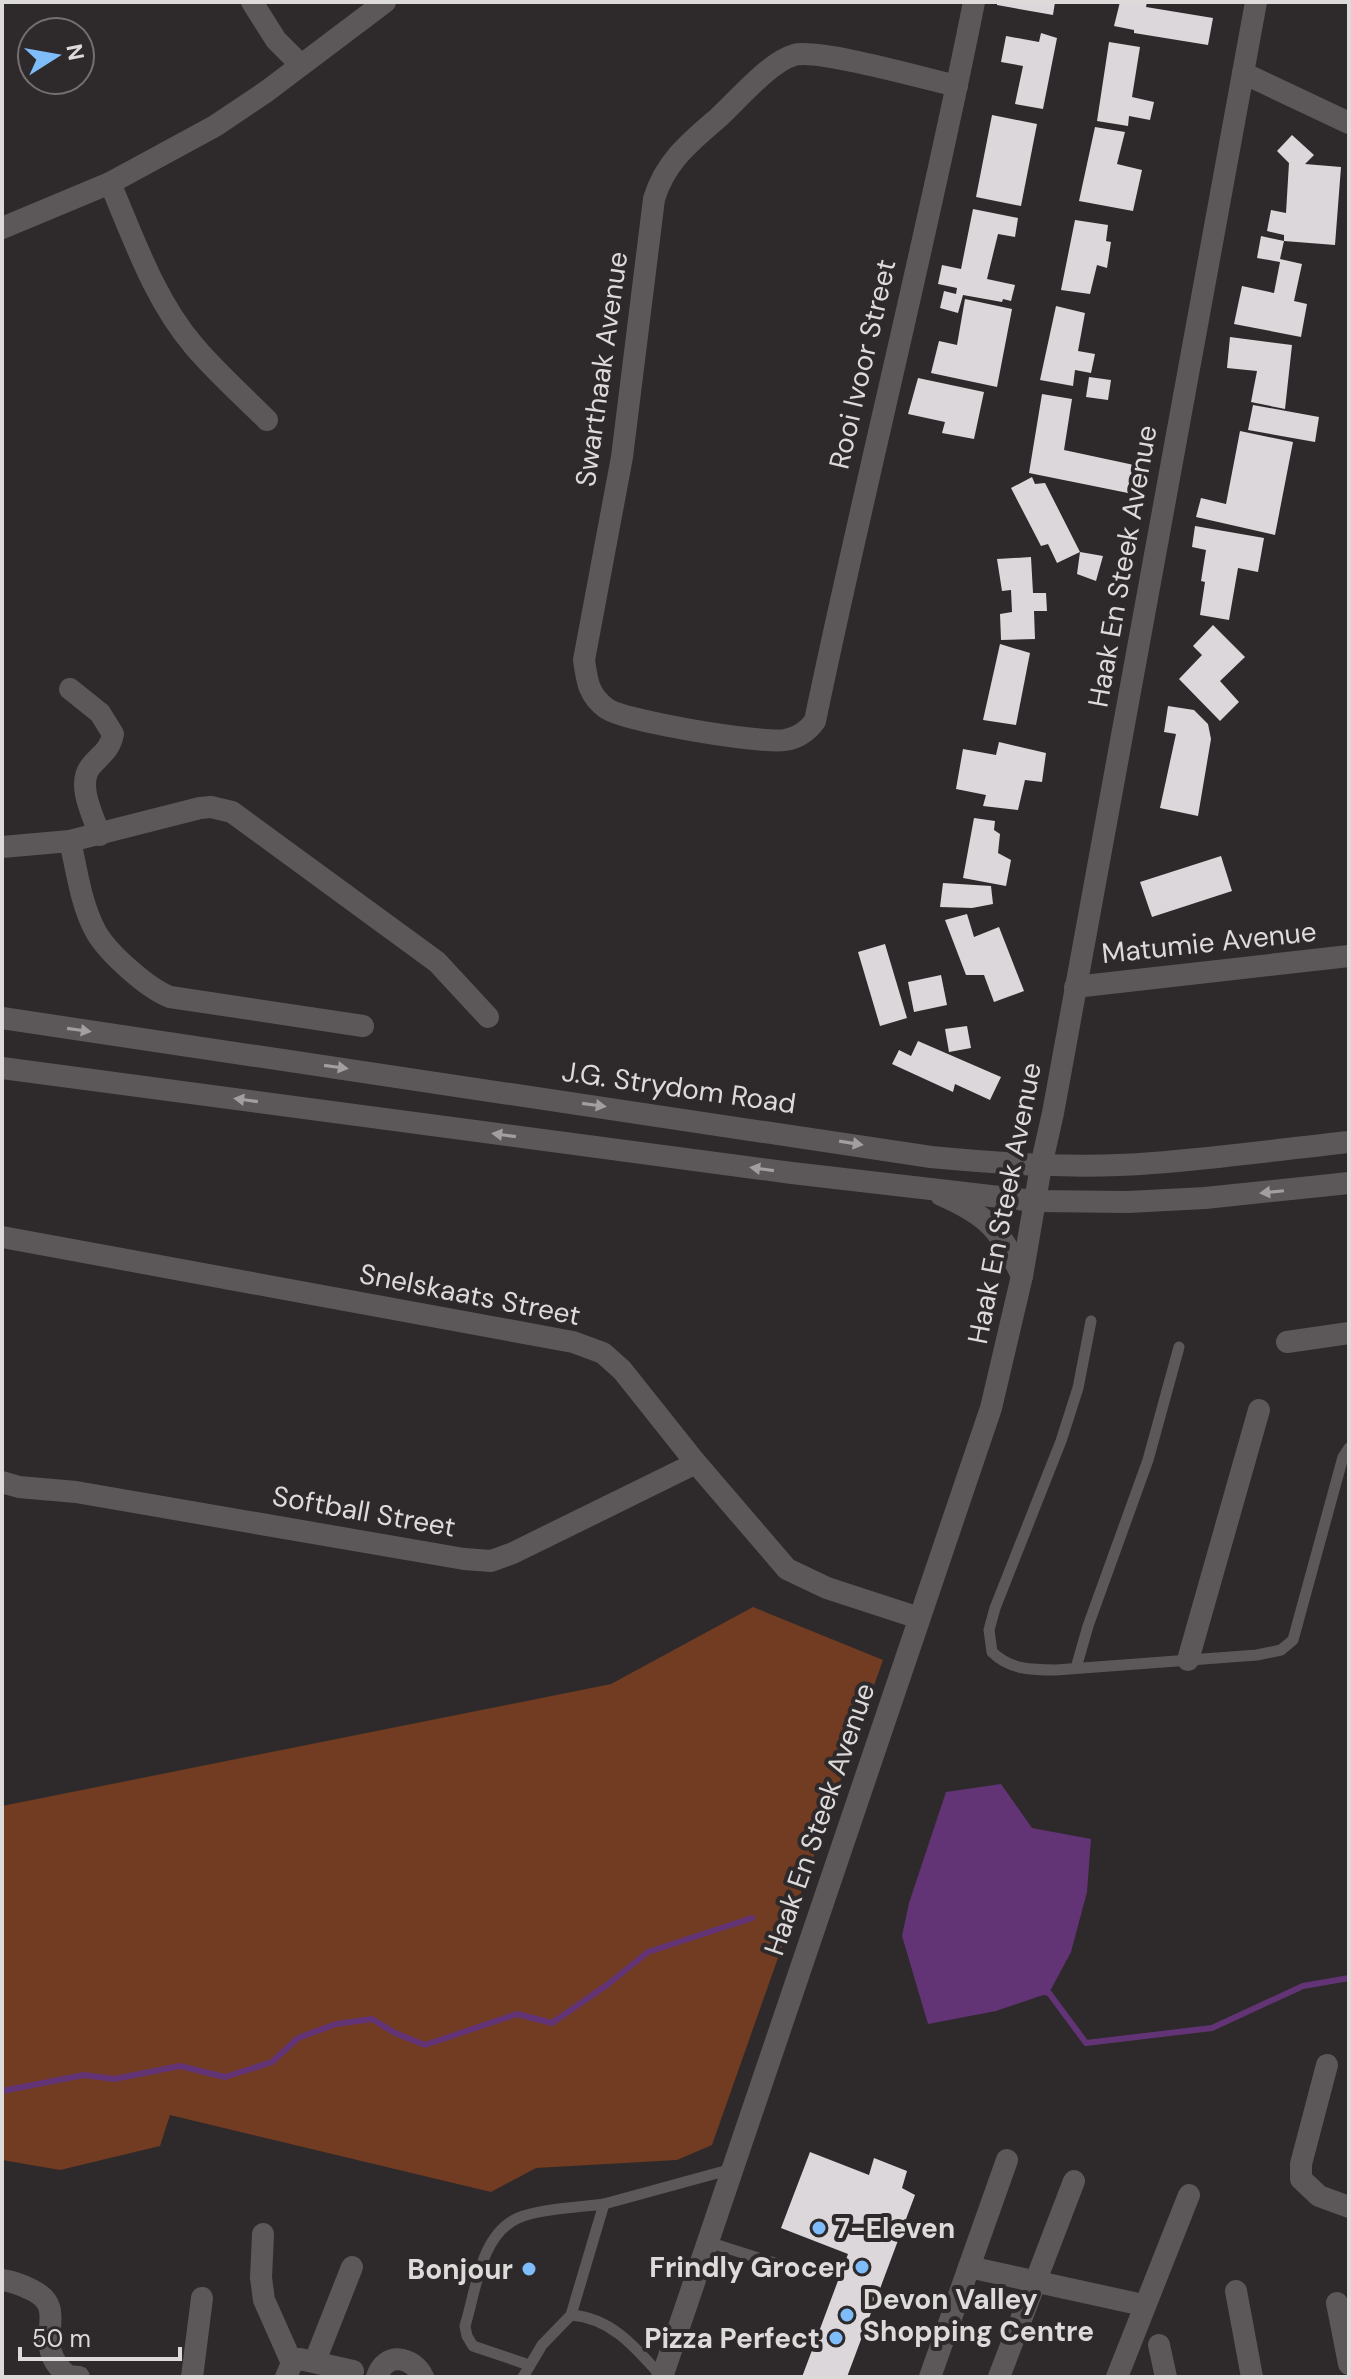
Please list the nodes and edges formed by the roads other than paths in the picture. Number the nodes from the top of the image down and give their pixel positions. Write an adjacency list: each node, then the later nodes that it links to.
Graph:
1 (252, 2): 5 (street)
2 (385, 2): 5 (street)
3 (974, 2): 7 (street, Rooi Ivoor Street)
4 (1256, 2): 6 (street, Haak En Steek Avenue)
5 (300, 64): 9 (street)
6 (1243, 73): 8 (street); 18 (street, Haak En Steek Avenue)
7 (957, 86): 13 (street, Rooi Ivoor Street); 13 (street, Swarthaak Avenue)
8 (1349, 123)
9 (110, 183): 10 (street); 11 (street)
10 (2, 228)
11 (267, 420)
12 (70, 689): 14 (street)
13 (802, 735)
14 (100, 835): 15 (street); 19 (street)
15 (70, 841): 16 (street); 21 (street)
16 (3, 843)
17 (1349, 956): 18 (street, Matumie Avenue)
18 (1075, 987): 24 (street, Haak En Steek Avenue)
19 (488, 1017)
20 (2, 1018): 24 (street, J.G. Strydom Road, one-way to 24)
21 (363, 1026)
22 (2, 1068): 26 (street, one-way to 22)
23 (1349, 1142): 24 (street, J.G. Strydom Road)
24 (1041, 1166): 27 (street, Haak En Steek Avenue)
25 (1349, 1183): 27 (street, one-way to 27)
26 (928, 1189): 27 (street); 29 (street)
27 (1034, 1201): 29 (street, Haak En Steek Avenue)
28 (2, 1237): 36 (street, Snelskaats Street)
29 (1022, 1276): 38 (street, Haak En Steek Avenue)
30 (1091, 1321): 40 (lane)
31 (1349, 1333): 32 (street)
32 (1287, 1342)
33 (1179, 1347): 40 (lane)
34 (1259, 1410): 39 (street)
35 (1349, 1448): 39 (lane)
36 (696, 1463): 37 (street, Softball Street); 38 (street, Snelskaats Street)
37 (2, 1482)
38 (919, 1618): 43 (street, Haak En Steek Avenue)
39 (1188, 1660): 40 (lane)
40 (1076, 1668)
41 (1327, 2065): 47 (street)
42 (1007, 2160): 51 (street)
43 (733, 2169): 46 (lane); 49 (street, Haak En Steek Avenue)
44 (1074, 2181): 54 (street)
45 (1189, 2195): 58 (street)
46 (604, 2204): 59 (lane); 63 (lane)
47 (1349, 2207)
48 (263, 2234): 64 (street)
49 (708, 2242): 52 (lane); 71 (street, Haak En Steek Avenue)
50 (352, 2267): 61 (street)
51 (969, 2267): 54 (street); 72 (street)
52 (800, 2271)
53 (2, 2280): 66 (street)
54 (1036, 2281): 58 (street); 73 (street)
55 (1236, 2291): 76 (street)
56 (202, 2298): 67 (street)
57 (1337, 2303): 62 (street)
58 (1143, 2305): 74 (street)
59 (571, 2315): 63 (lane); 71 (lane)
60 (1159, 2345): 75 (street)
61 (315, 2361): 64 (street); 65 (street)
62 (1349, 2364)
63 (529, 2365): 70 (lane)
64 (289, 2370)
65 (360, 2374)
66 (79, 2377)
67 (192, 2377)
68 (377, 2377): 69 (street)
69 (423, 2377)
70 (523, 2377)
71 (662, 2377)
72 (930, 2377)
73 (999, 2377)
74 (1117, 2377)
75 (1166, 2377)
76 (1252, 2377)

